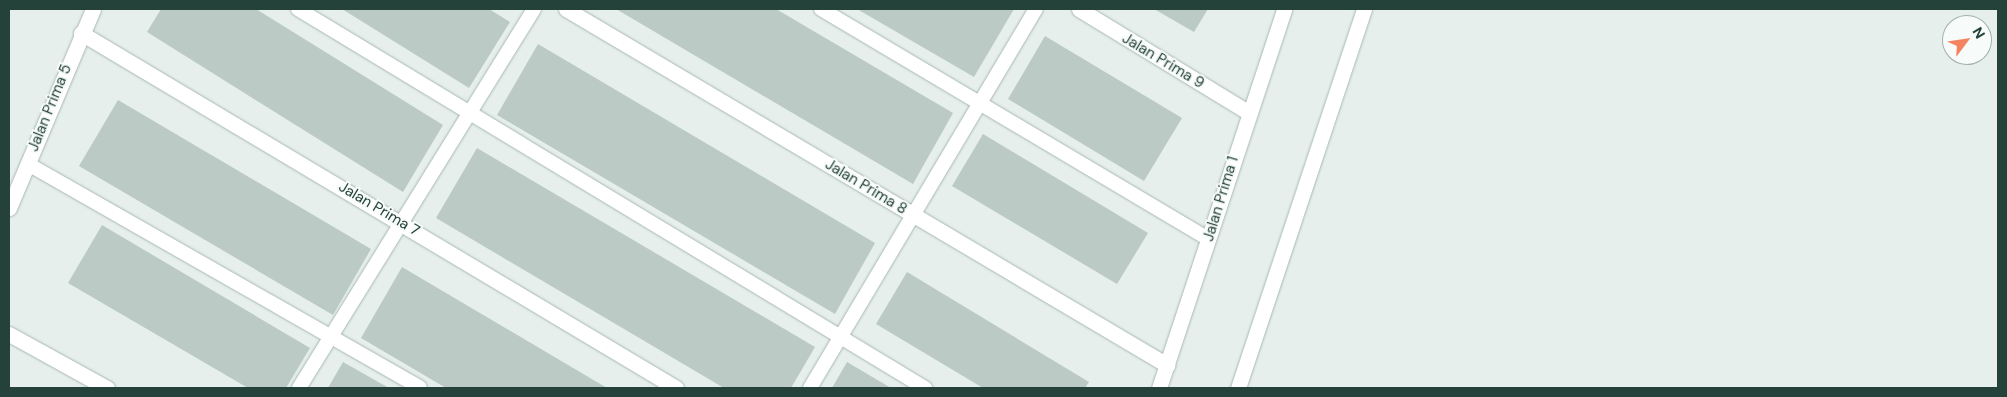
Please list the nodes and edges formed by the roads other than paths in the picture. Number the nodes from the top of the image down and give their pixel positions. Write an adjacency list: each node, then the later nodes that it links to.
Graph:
1 (93, 9): 10 (street, Jalan Prima 5)
2 (298, 9): 13 (lane)
3 (534, 9): 13 (lane)
4 (566, 9): 16 (street, Jalan Prima 8)
5 (821, 9): 11 (lane)
6 (1036, 9): 11 (lane)
7 (1079, 9): 12 (street, Jalan Prima 9)
8 (1284, 9): 12 (street, Jalan Prima 1)
9 (1364, 9): 30 (street)
10 (81, 33): 14 (street, Jalan Prima 5); 17 (street, Jalan Prima 7)
11 (980, 103): 16 (lane); 18 (lane)
12 (1248, 112): 18 (street, Jalan Prima 1)
13 (470, 113): 17 (lane); 21 (lane)
14 (28, 164): 15 (street, Jalan Prima 5); 20 (lane)
15 (9, 208)
16 (914, 215): 21 (lane); 22 (street, Jalan Prima 8)
17 (401, 222): 20 (lane); 26 (street, Jalan Prima 7)
18 (1209, 239): 22 (street, Jalan Prima 1)
19 (9, 334): 23 (street)
20 (330, 337): 24 (lane); 25 (lane)
21 (840, 337): 27 (lane); 28 (lane)
22 (1167, 365): 29 (street, Jalan Prima 1)
23 (107, 388)
24 (299, 388)
25 (420, 388)
26 (676, 388)
27 (810, 388)
28 (925, 388)
29 (1159, 388)
30 (1238, 388)

